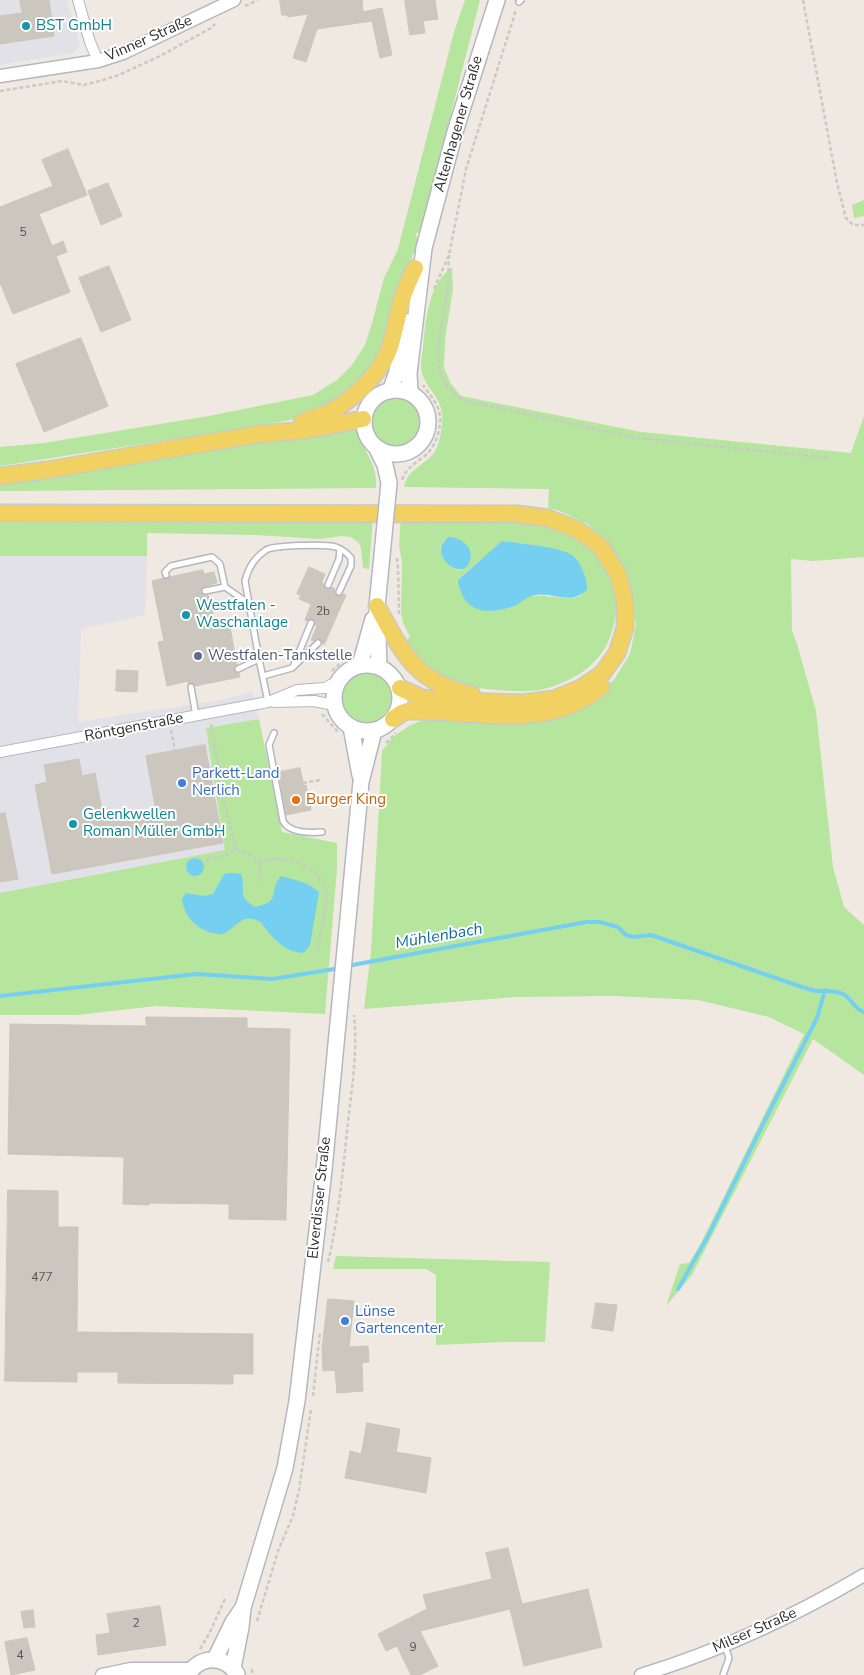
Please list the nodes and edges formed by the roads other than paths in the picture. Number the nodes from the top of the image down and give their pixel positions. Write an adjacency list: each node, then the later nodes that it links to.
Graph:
1 (78, 0): 4 (street)
2 (497, 0): 6 (main road, Altenhagener Straße)
3 (238, 4): 4 (street, Vinner Straße)
4 (98, 61): 5 (street, Vinner Straße)
5 (0, 76)
6 (424, 248): 7 (main road, Altenhagener Straße); 9 (main road, Altenhagener Straße)
7 (415, 268): 8 (main road, Altenhagener Straße); 11 (main road)
8 (390, 391): 9 (main road); 10 (main road)
9 (410, 393): 13 (main road)
10 (363, 419): 11 (main road); 12 (main road)
11 (259, 434): 14 (main road)
12 (377, 449): 13 (main road); 15 (main road)
13 (405, 453): 15 (main road)
14 (0, 476)
15 (395, 484): 24 (main road, bridge)
16 (0, 513): 38 (main road)
17 (340, 549): 19 (lane); 22 (lane); 23 (lane)
18 (166, 575): 20 (lane)
19 (328, 585)
20 (225, 587): 21 (lane); 23 (lane)
21 (205, 591)
22 (339, 592)
23 (248, 603): 28 (lane)
24 (377, 606): 29 (main road); 30 (main road); 38 (main road)
25 (311, 623): 31 (lane)
26 (635, 633): 41 (main road)
27 (318, 643): 31 (lane)
28 (259, 659): 32 (lane); 33 (lane)
29 (360, 665): 30 (main road); 34 (main road)
30 (379, 666): 36 (main road)
31 (292, 668): 33 (lane)
32 (238, 669)
33 (263, 676): 37 (lane)
34 (332, 678): 37 (street, Röntgenstraße); 39 (main road)
35 (191, 687): 40 (lane)
36 (400, 688): 38 (main road); 41 (main road)
37 (268, 702): 39 (street, Röntgenstraße); 40 (street, Röntgenstraße)
38 (511, 703)
39 (334, 705): 42 (main road)
40 (196, 716): 45 (street, Röntgenstraße)
41 (393, 720): 43 (main road)
42 (351, 727): 43 (main road); 46 (main road, Elverdisser Straße)
43 (374, 731): 46 (main road, Elverdisser Straße)
44 (274, 733): 47 (lane)
45 (0, 752)
46 (361, 782): 49 (main road, Elverdisser Straße)
47 (322, 832)
48 (864, 1575): 50 (street, Milser Straße)
49 (243, 1608): 51 (main road, Elverdisser Straße); 52 (main road, Elverdisser Straße)
50 (724, 1646): 55 (street, Milser Straße); 56 (lane)
51 (215, 1659): 52 (main road); 53 (main road)
52 (236, 1671)
53 (190, 1672): 54 (street)
54 (102, 1675)
55 (641, 1675)
56 (723, 1675)

